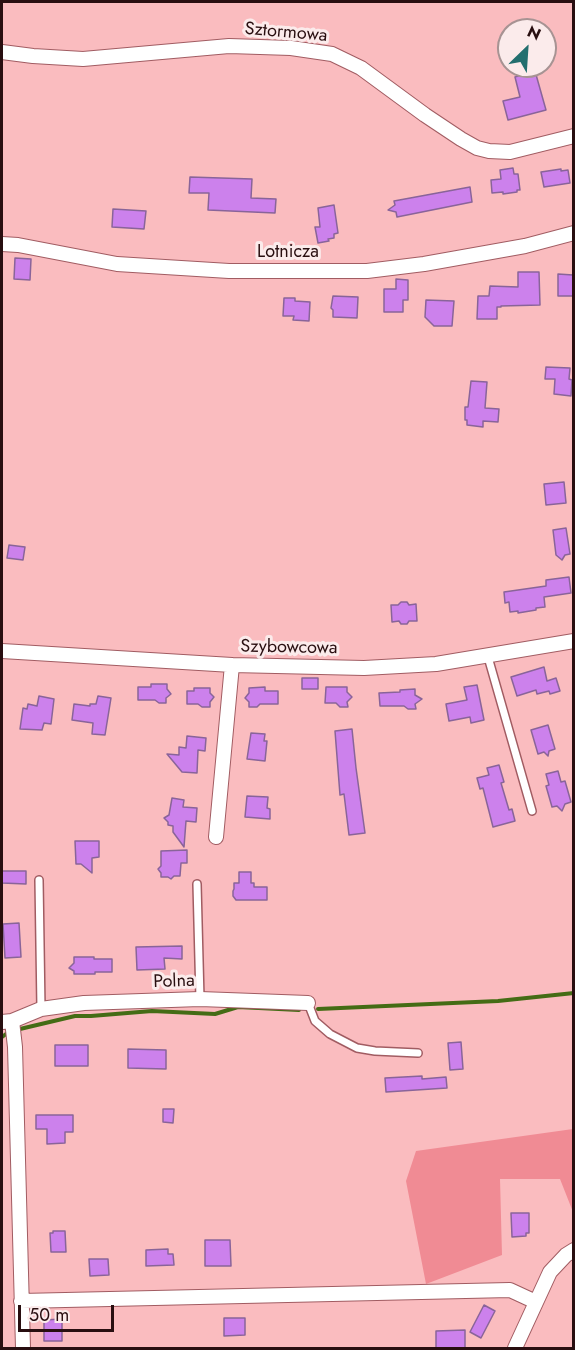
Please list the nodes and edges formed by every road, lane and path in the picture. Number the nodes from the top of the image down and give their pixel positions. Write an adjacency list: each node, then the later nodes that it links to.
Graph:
1 (2, 52): 2 (street, Sztormowa)
2 (573, 136)
3 (573, 233): 4 (street, Lotnicza)
4 (2, 244)
5 (573, 641): 7 (street, Szybowcowa)
6 (2, 651): 8 (street, Szybowcowa)
7 (488, 657): 8 (street, Szybowcowa); 9 (lane)
8 (232, 665): 10 (street)
9 (532, 811)
10 (216, 837)
11 (39, 880): 15 (lane)
12 (197, 884): 13 (lane)
13 (200, 999): 14 (street, Polna); 15 (street, Polna)
14 (308, 1003): 17 (lane)
15 (41, 1009): 16 (street, Polna)
16 (7, 1021): 19 (street)
17 (418, 1053)
18 (573, 1250): 20 (street)
19 (21, 1301): 20 (street); 21 (street)
20 (536, 1302): 22 (street)
21 (23, 1348)
22 (515, 1348)

